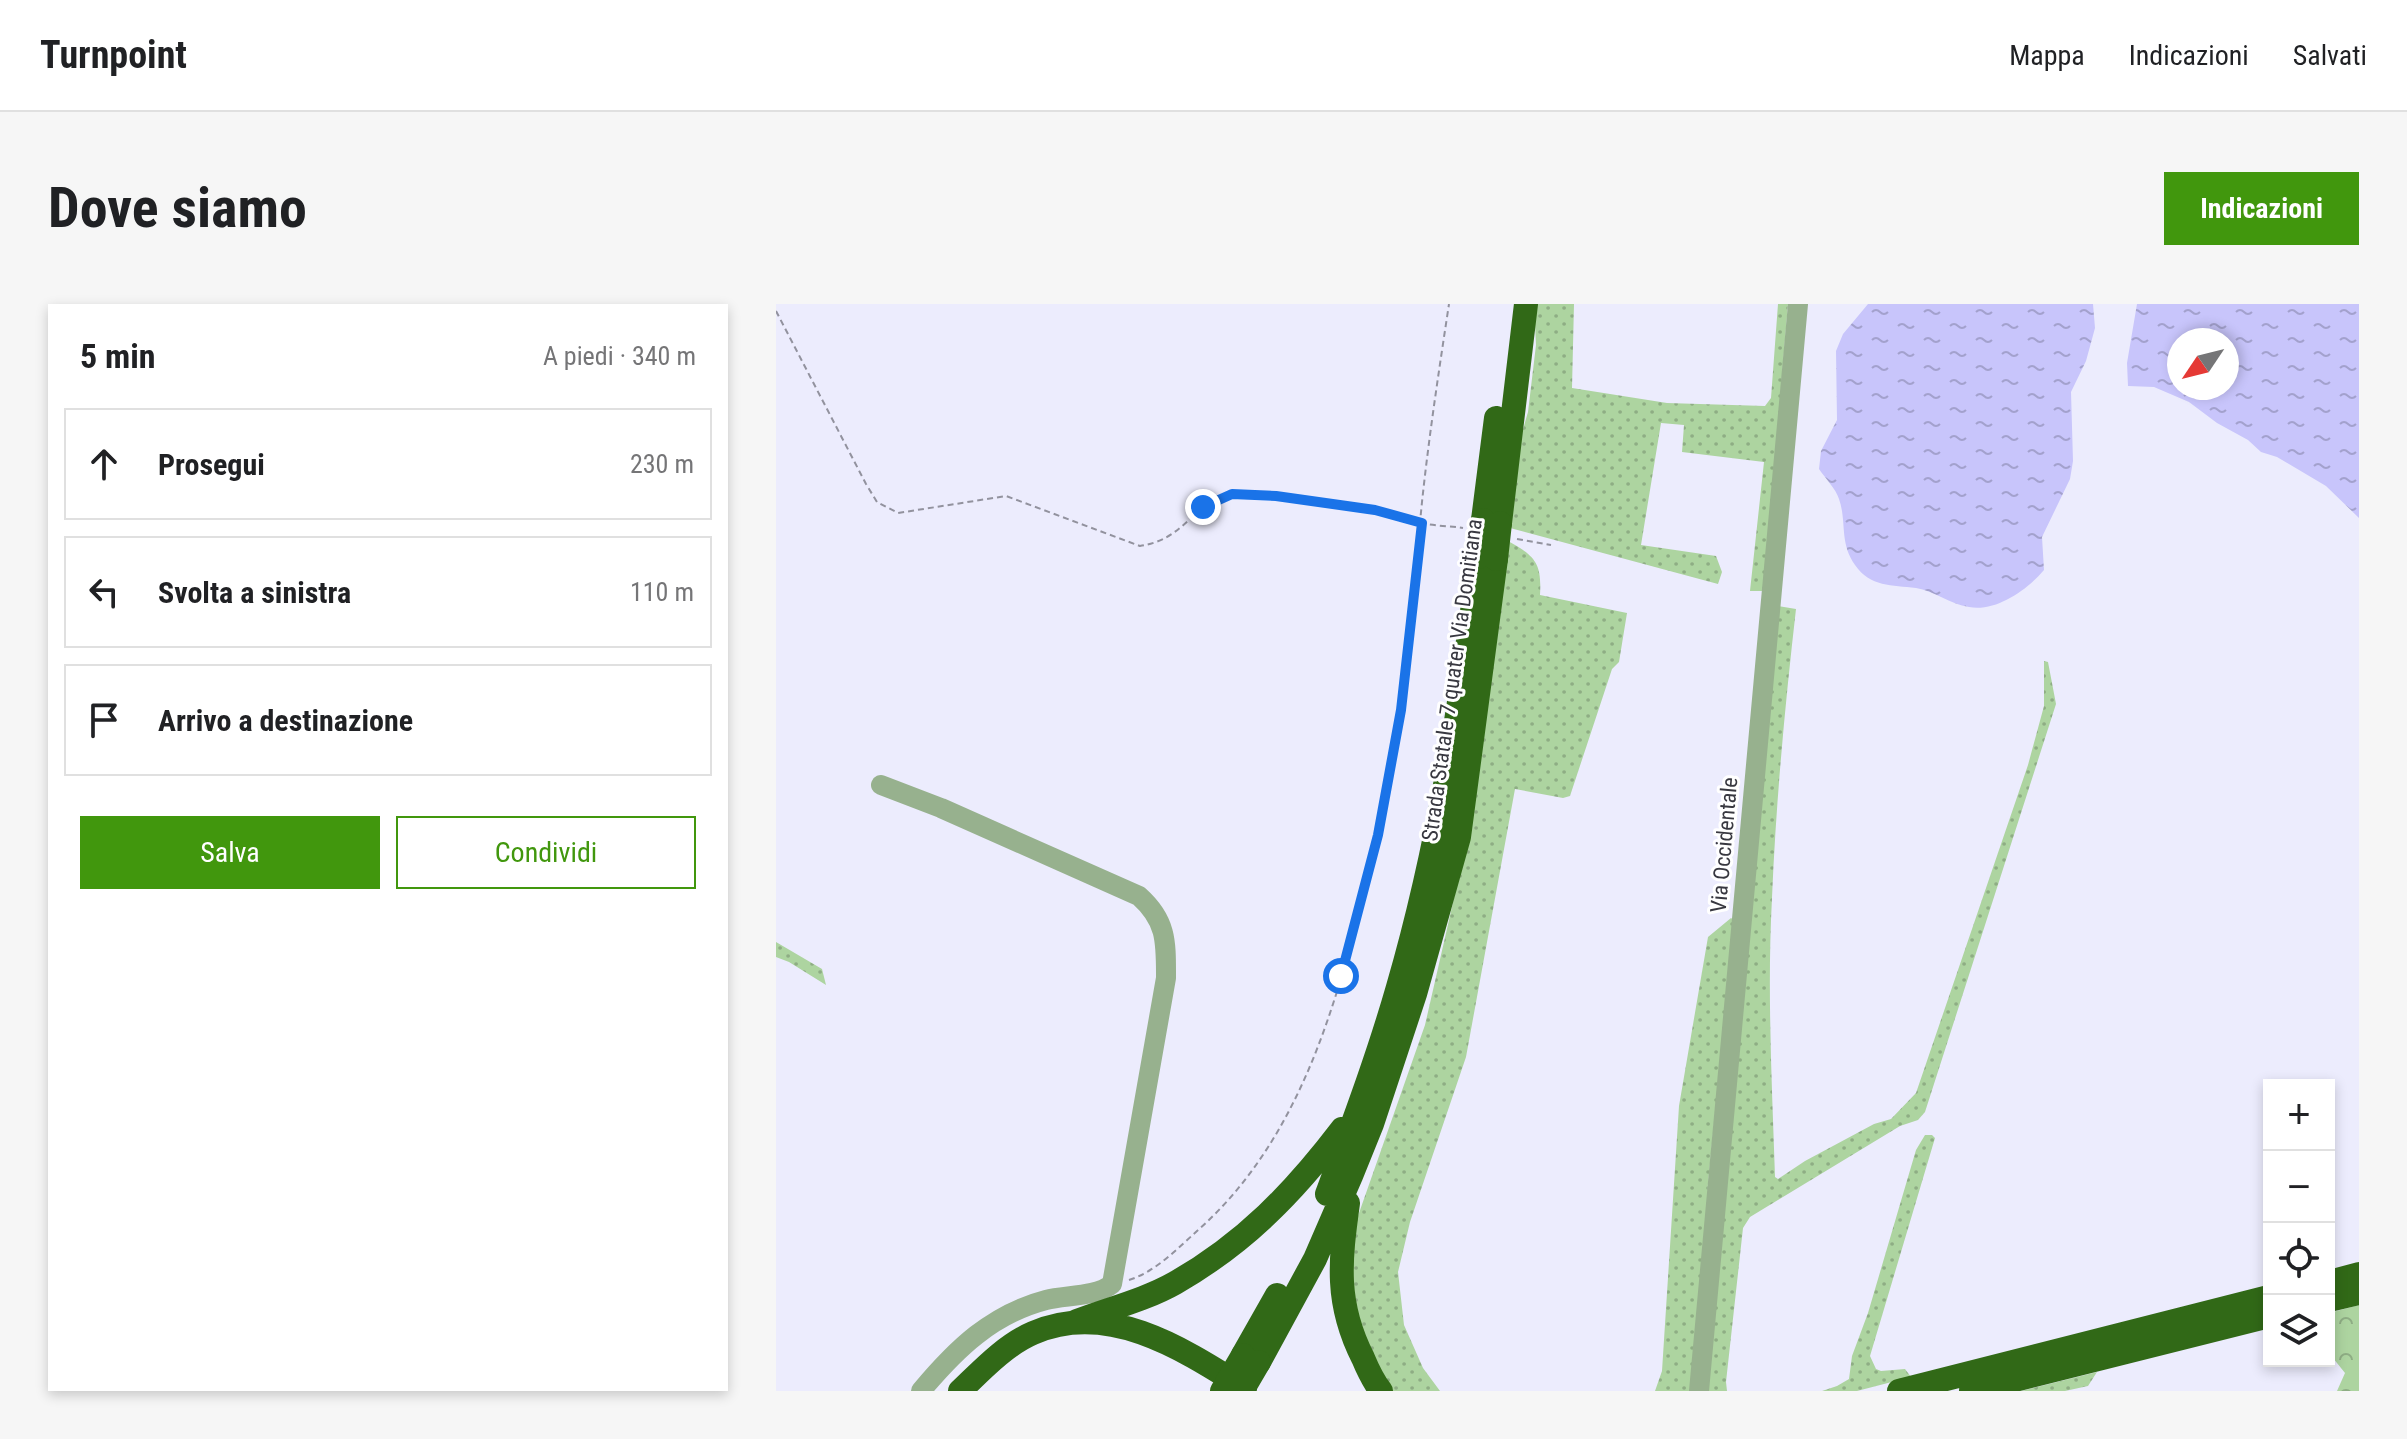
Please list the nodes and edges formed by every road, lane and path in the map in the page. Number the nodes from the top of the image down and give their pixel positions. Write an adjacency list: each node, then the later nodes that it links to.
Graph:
1 (1449, 304): 7 (path)
2 (1509, 304): 6 (highway, Strada Statale 7 quater Via Domitiana)
3 (1526, 304): 6 (highway, Strada Statale 7 quater Via Domitiana)
4 (1798, 304): 27 (street, Via Occidentale)
5 (776, 311): 7 (path)
6 (1492, 522): 8 (highway, Strada Statale 7 quater Via Domitiana, bridge)
7 (1422, 523): 14 (path)
8 (1488, 558): 10 (highway, Strada Statale 7 quater Via Domitiana); 11 (highway, Strada Statale 7 quater Via Domitiana)
9 (881, 785): 14 (street)
10 (1358, 1108): 19 (highway); 20 (highway, Strada Statale 7 quater Via Domitiana)
11 (1351, 1176): 20 (highway, Strada Statale 7 quater Via Domitiana); 26 (highway)
12 (2359, 1274): 13 (highway)
13 (2335, 1280)
14 (1112, 1284): 21 (street)
15 (2359, 1293): 17 (highway)
16 (2263, 1299): 28 (highway)
17 (2335, 1299)
18 (2263, 1318): 29 (highway)
19 (1077, 1321): 22 (highway); 25 (highway)
20 (1251, 1359): 23 (highway, bridge); 24 (highway, bridge)
21 (921, 1391)
22 (960, 1391)
23 (1222, 1391)
24 (1242, 1391)
25 (1251, 1391)
26 (1381, 1391)
27 (1699, 1391)
28 (1899, 1391)
29 (1971, 1391)

